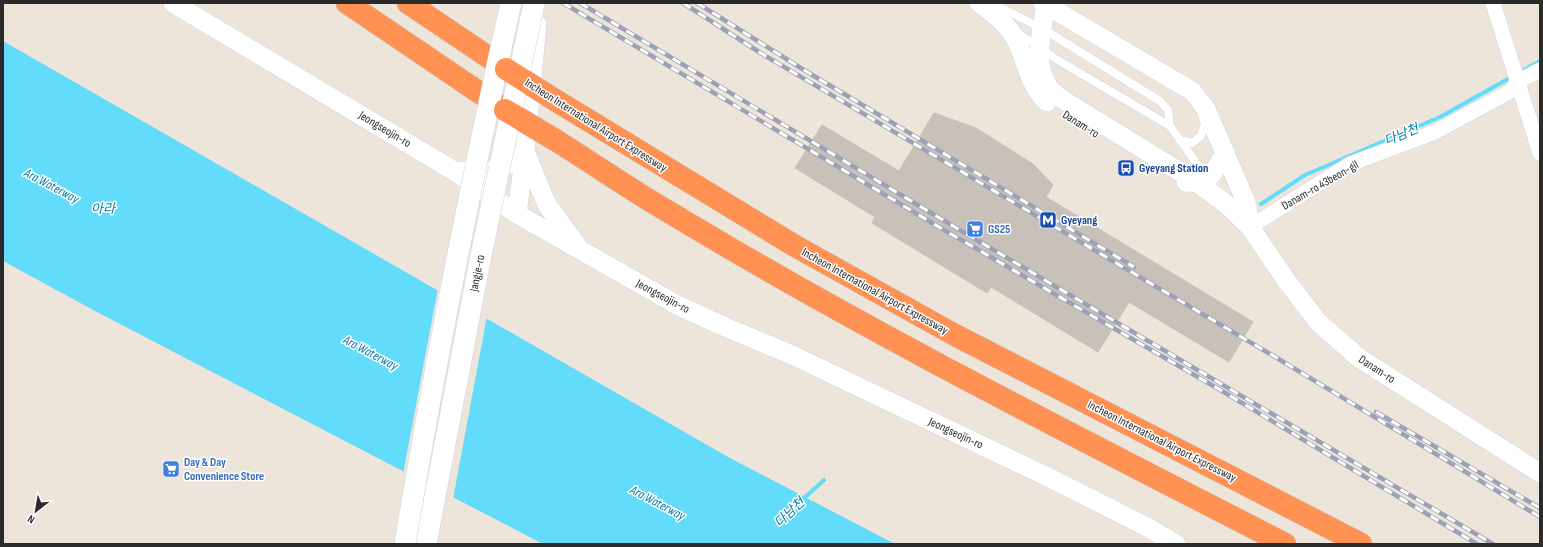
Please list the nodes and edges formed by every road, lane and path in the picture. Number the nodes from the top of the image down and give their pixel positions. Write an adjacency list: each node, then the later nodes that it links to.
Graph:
1 (174, 3): 22 (street, Jeongseojin-ro)
2 (348, 3): 33 (highway, bridge)
3 (408, 3): 34 (highway, Incheon International Airport Expressway, bridge)
4 (511, 3): 30 (main road, Jangje-ro, bridge)
5 (534, 3): 31 (main road, Jangje-ro, bridge)
6 (540, 3): 19 (street)
7 (978, 3): 11 (street, Danam-ro)
8 (986, 3): 12 (lane)
9 (1493, 3): 15 (street)
10 (1044, 4): 12 (street, Danam-ro); 16 (street, Danam-ro)
11 (1004, 24): 13 (lane); 23 (street, Danam-ro)
12 (1043, 29): 13 (street, Danam-ro); 17 (lane)
13 (1039, 48): 17 (lane); 24 (street, Danam-ro)
14 (1540, 70): 15 (street, Danam-ro 43beon-gil)
15 (1516, 77): 21 (street); 27 (street, Danam-ro 43beon-gil)
16 (1192, 91): 18 (lane); 20 (street, Danam-ro)
17 (1170, 126): 18 (lane)
18 (1180, 140): 24 (lane)
19 (525, 151): 22 (street); 26 (street); 28 (street)
20 (1224, 152): 24 (street); 27 (street, Danam-ro)
21 (1540, 153)
22 (454, 171): 26 (street, Jeongseojin-ro)
23 (1174, 180): 24 (street); 25 (street, Danam-ro)
24 (1202, 181): 25 (street, Danam-ro)
25 (1225, 203): 27 (street, Danam-ro)
26 (517, 214): 28 (street, Jeongseojin-ro)
27 (1250, 227): 29 (street, Danam-ro)
28 (581, 250): 32 (street, Jeongseojin-ro)
29 (1540, 473)
30 (405, 544)
31 (426, 544)
32 (1176, 544)
33 (1285, 544)
34 (1361, 544)

